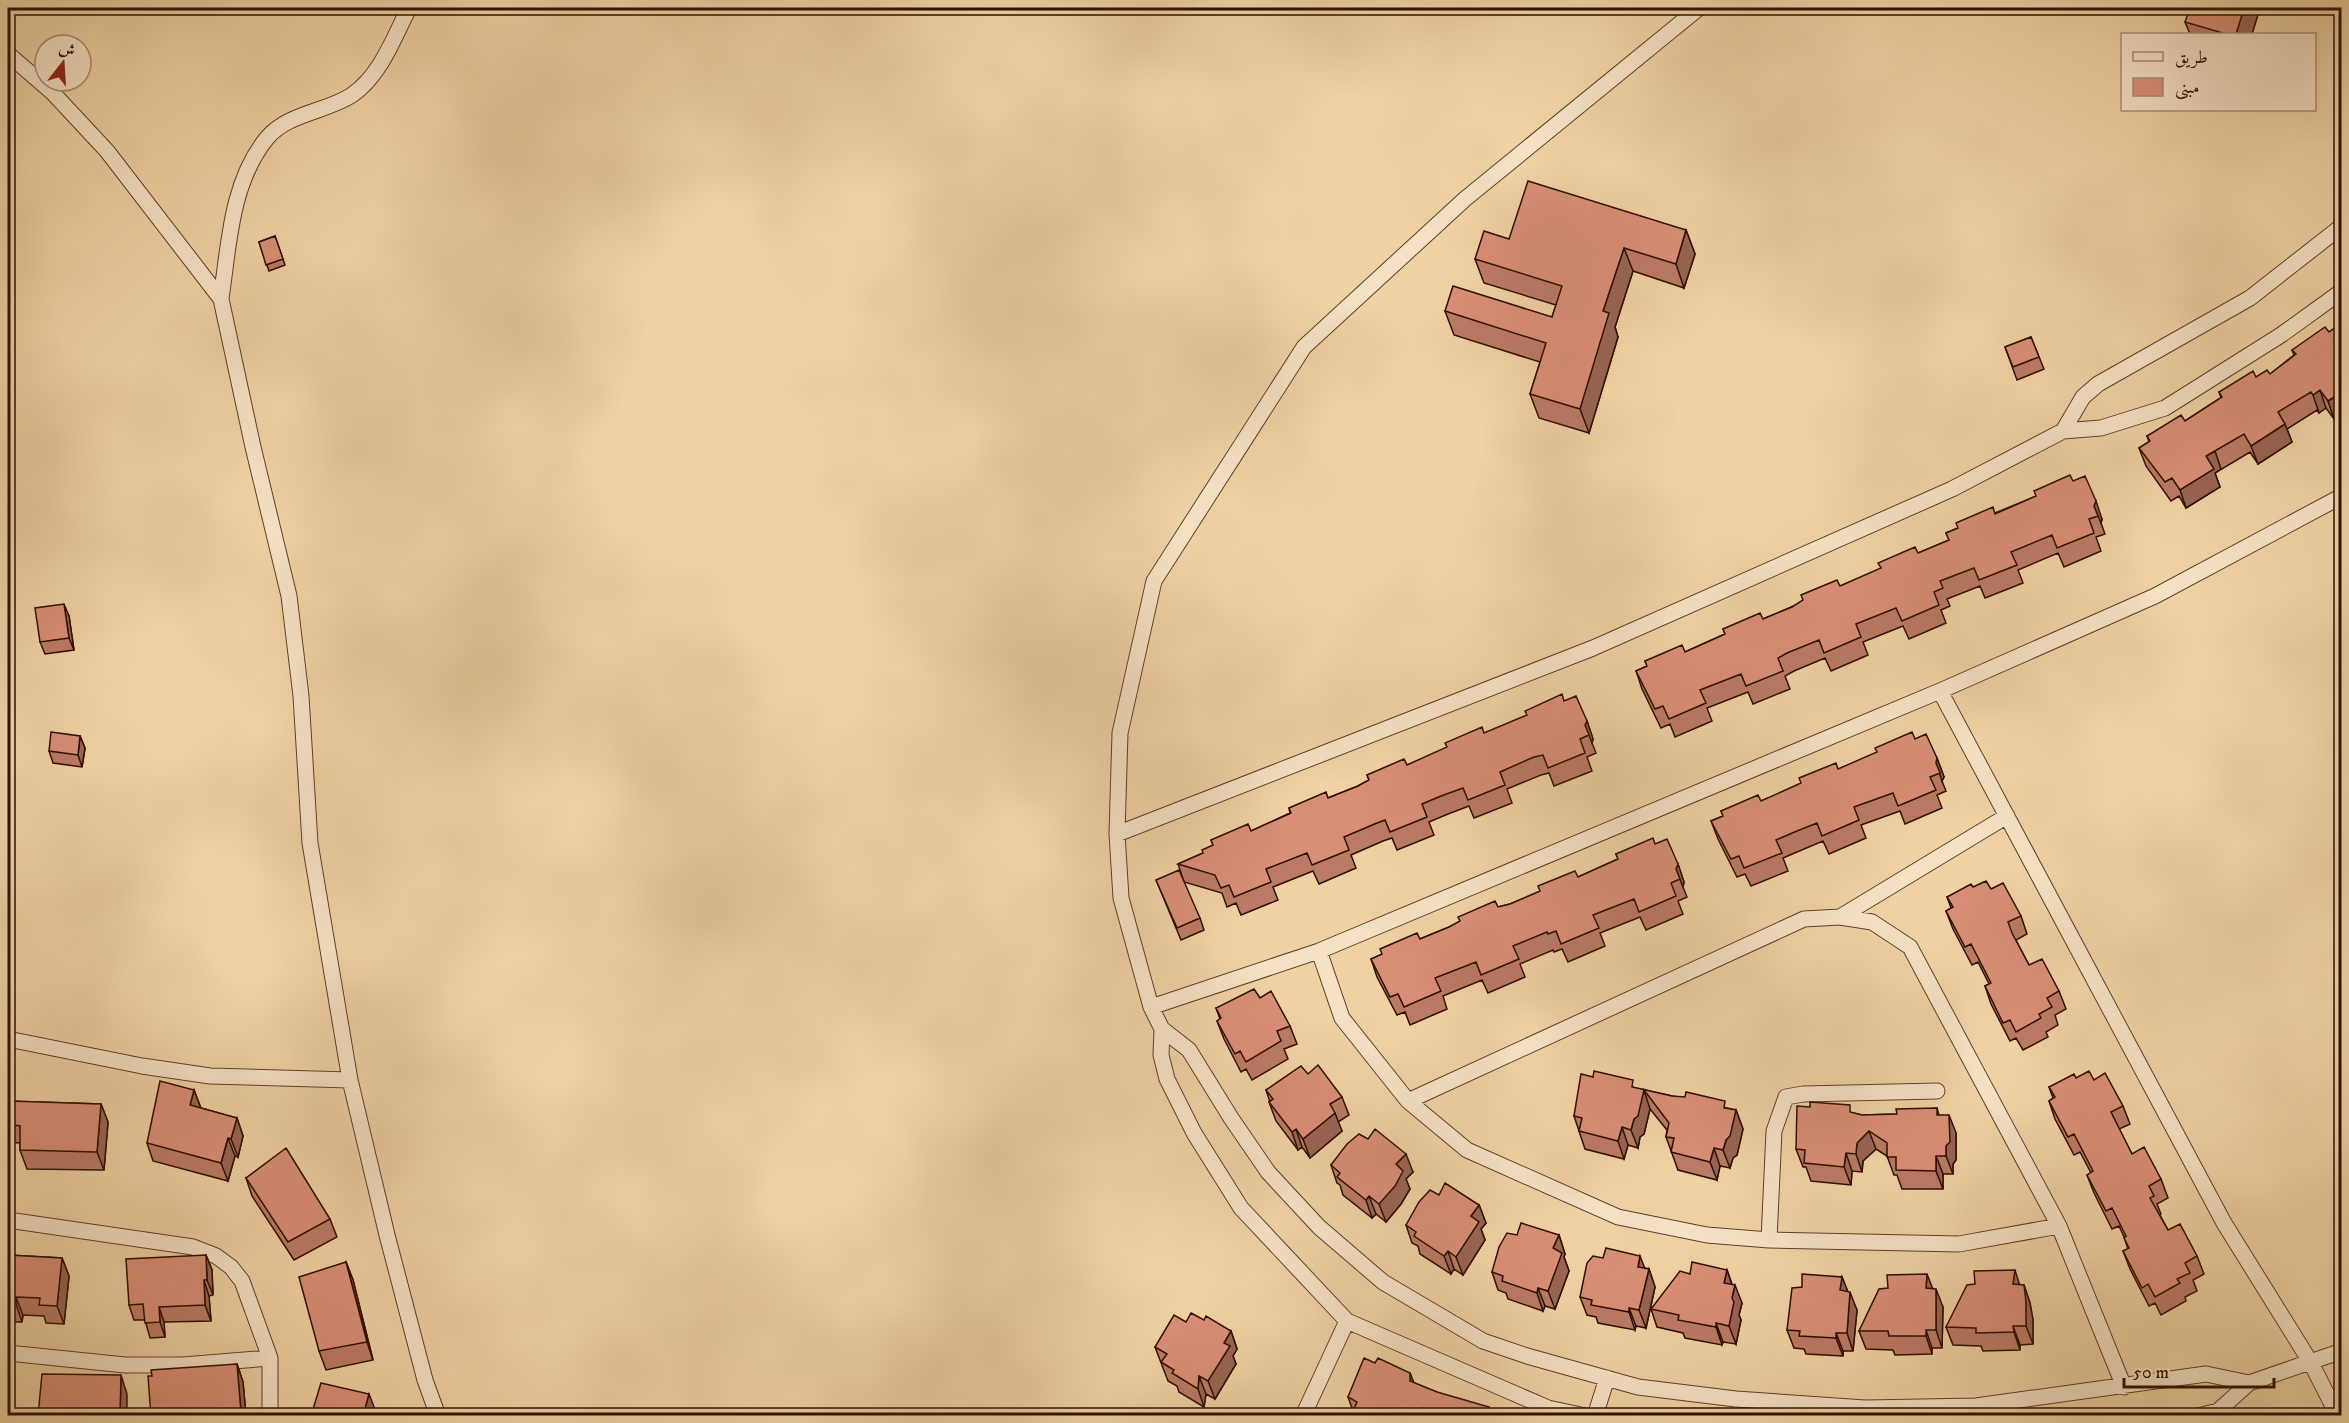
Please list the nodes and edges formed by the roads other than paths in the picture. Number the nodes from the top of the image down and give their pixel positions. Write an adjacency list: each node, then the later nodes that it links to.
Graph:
1 (409, 8): 6 (street)
2 (1699, 8): 11 (street)
3 (8, 54): 6 (street)
4 (2342, 226): 7 (street)
5 (2342, 291): 7 (street)
6 (221, 299): 17 (street)
7 (2063, 431): 11 (street)
8 (2342, 496): 9 (street)
9 (1940, 692): 10 (street); 13 (street)
10 (2007, 816): 12 (street); 27 (street)
11 (1117, 834): 14 (street)
12 (1840, 917): 19 (street); 21 (street)
13 (1319, 951): 14 (street); 19 (street)
14 (1151, 1007): 15 (street)
15 (1162, 1029): 23 (street); 28 (street)
16 (8, 1039): 17 (street)
17 (350, 1080): 32 (street)
18 (1937, 1091): 22 (street)
19 (1408, 1101): 22 (street)
20 (8, 1220): 26 (street)
21 (2059, 1226): 22 (street); 30 (street)
22 (1769, 1240)
23 (1347, 1321): 33 (street); 34 (street)
24 (2342, 1350): 27 (street)
25 (8, 1353): 26 (street)
26 (270, 1358): 31 (street)
27 (2311, 1364): 29 (street); 37 (street)
28 (1607, 1378): 30 (street); 35 (street)
29 (2249, 1383): 30 (street); 36 (street)
30 (2124, 1387)
31 (270, 1416)
32 (438, 1416)
33 (1303, 1416)
34 (1585, 1416)
35 (1594, 1416)
36 (2198, 1416)
37 (2338, 1416)

